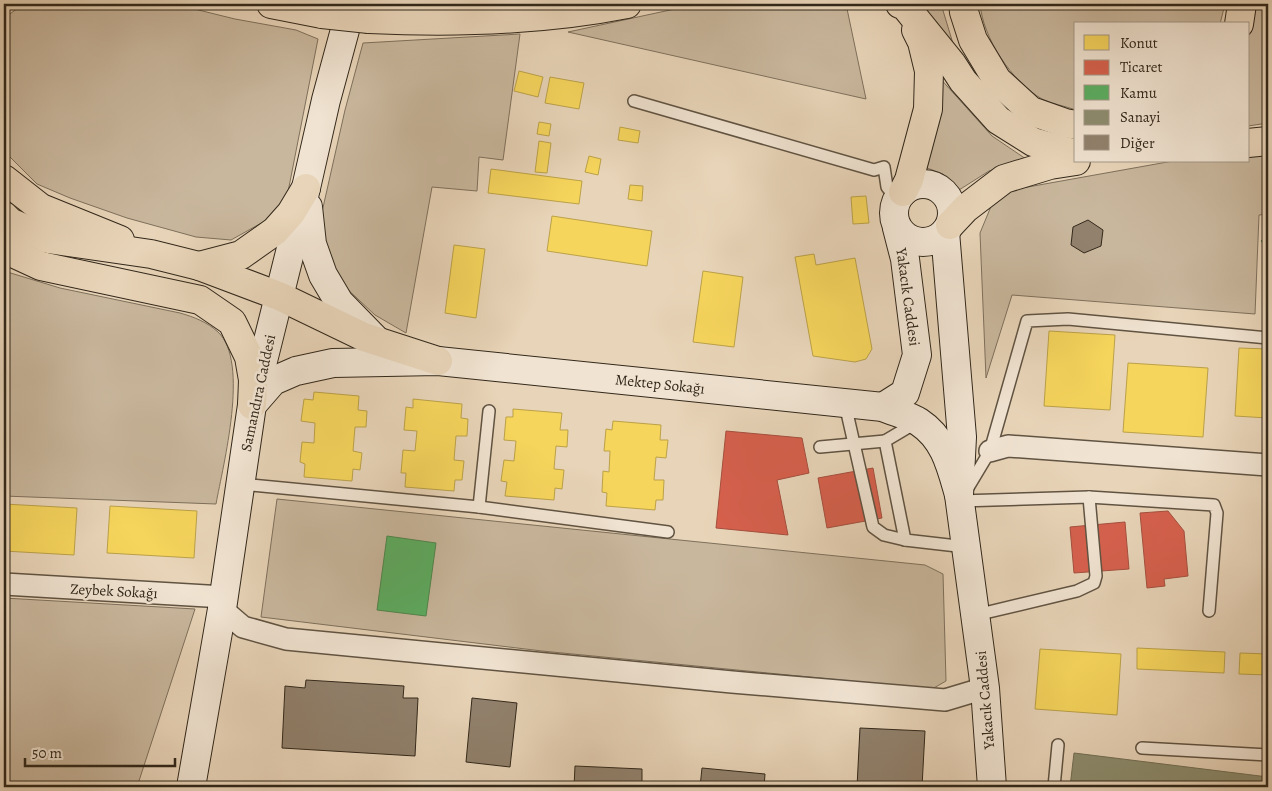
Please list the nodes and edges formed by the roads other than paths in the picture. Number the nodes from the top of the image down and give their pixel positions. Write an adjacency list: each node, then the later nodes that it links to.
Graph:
1 (271, 4): 7 (highway, bridge)
2 (627, 4): 6 (highway)
3 (963, 4): 10 (highway)
4 (1242, 4): 8 (highway)
5 (902, 5): 13 (highway); 17 (highway)
6 (609, 7): 7 (highway)
7 (361, 12): 16 (main road, Samandıra Caddesi)
8 (1240, 22)
9 (634, 101): 17 (lane)
10 (1074, 124)
11 (1268, 141): 12 (highway)
12 (1250, 143)
13 (1074, 153)
14 (1074, 161): 20 (highway)
15 (4, 178): 22 (highway)
16 (306, 188): 23 (highway); 24 (main road, Samandıra Caddesi); 26 (main road)
17 (900, 196): 19 (main road, Yakacık Caddesi); 20 (main road, Yakacık Caddesi)
18 (4, 216): 22 (highway)
19 (897, 228): 20 (main road, Yakacık Caddesi); 30 (main road, Yakacık Caddesi)
20 (948, 229): 40 (main road, Yakacık Caddesi)
21 (4, 249): 29 (highway)
22 (151, 254): 23 (highway)
23 (199, 266): 24 (highway)
24 (279, 296): 26 (highway); 29 (main road, Samandıra Caddesi)
25 (1268, 338): 36 (lane)
26 (377, 341): 27 (highway)
27 (438, 362): 28 (main road, Mektep Sokağı); 29 (main road, Mektep Sokağı)
28 (845, 404): 30 (main road, Mektep Sokağı); 34 (lane)
29 (252, 405): 38 (main road, Samandıra Caddesi)
30 (882, 407): 32 (main road, Yakacık Caddesi)
31 (489, 411): 41 (lane)
32 (918, 421): 33 (lane); 40 (main road, Yakacık Caddesi)
33 (884, 441): 34 (lane); 43 (lane)
34 (854, 444): 35 (lane); 43 (lane)
35 (820, 447)
36 (990, 451): 37 (street); 40 (lane)
37 (1268, 464)
38 (241, 484): 41 (lane); 46 (main road, Samandıra Caddesi)
39 (1089, 496): 40 (lane); 47 (lane); 48 (lane)
40 (960, 498): 44 (main road, Yakacık Caddesi)
41 (479, 507): 42 (lane)
42 (668, 532)
43 (904, 540): 44 (lane)
44 (966, 548): 48 (main road, Yakacık Caddesi)
45 (4, 584): 46 (street, Zeybek Sokağı)
46 (223, 603): 49 (street); 53 (main road, Samandıra Caddesi)
47 (1209, 611)
48 (976, 615): 49 (main road, Yakacık Caddesi)
49 (985, 688): 54 (main road, Yakacık Caddesi)
50 (1058, 745): 55 (lane)
51 (1142, 748): 52 (lane)
52 (1268, 755)
53 (191, 787)
54 (992, 787)
55 (1054, 787)

